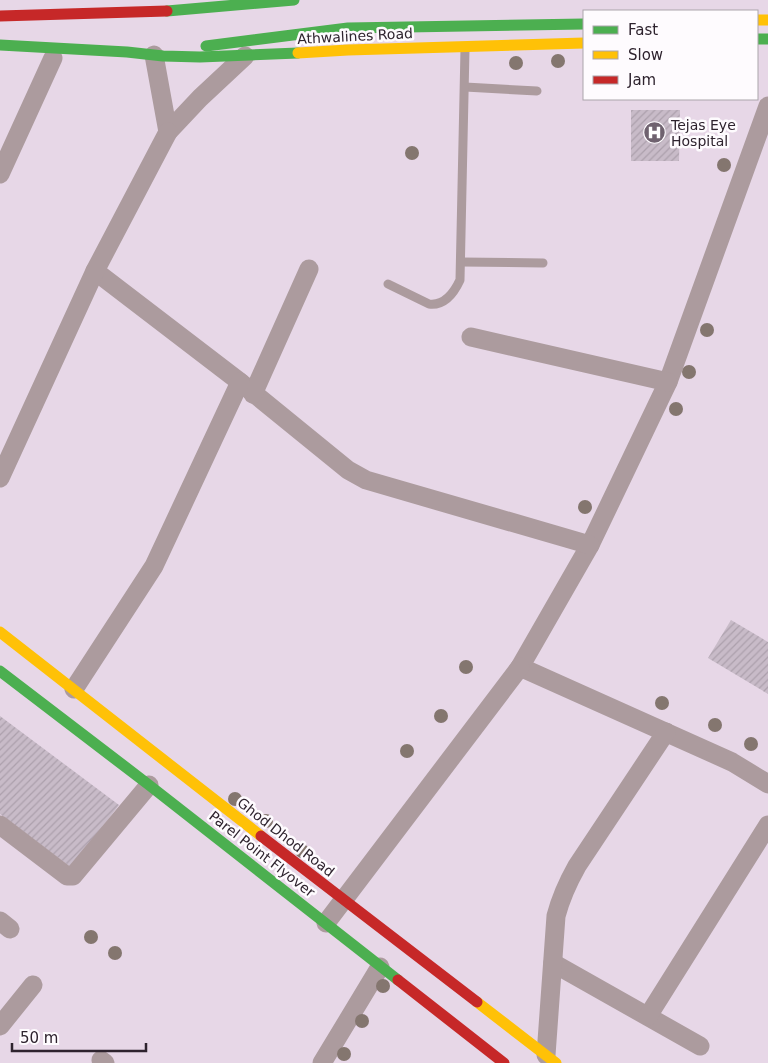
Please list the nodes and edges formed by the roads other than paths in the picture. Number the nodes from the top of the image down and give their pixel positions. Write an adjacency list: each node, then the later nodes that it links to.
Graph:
1 (294, 0): 3 (main road)
2 (61, 3): 4 (main road)
3 (168, 5): 4 (main road)
4 (89, 13): 5 (main road)
5 (0, 16)
6 (583, 24): 13 (main road)
7 (583, 43): 9 (main road, Athwalines Road)
8 (0, 45): 10 (main road)
9 (465, 46): 12 (main road, Athwalines Road); 15 (lane)
10 (127, 52): 11 (main road, Athwalines Road); 14 (main road)
11 (154, 55): 13 (main road, Athwalines Road); 18 (street)
12 (245, 56): 13 (main road, Athwalines Road); 18 (street)
13 (190, 57)
14 (44, 58): 20 (street)
15 (465, 87): 16 (lane); 21 (lane)
16 (537, 91)
17 (768, 106): 19 (street)
18 (168, 132): 24 (street)
19 (761, 148): 27 (street)
20 (0, 174)
21 (461, 262): 22 (lane); 25 (lane)
22 (544, 263)
23 (309, 268): 28 (street)
24 (95, 272): 28 (street); 29 (street)
25 (388, 284)
26 (471, 337): 27 (street)
27 (668, 382): 30 (street)
28 (247, 388): 30 (street); 34 (street)
29 (0, 478)
30 (590, 545): 32 (street)
31 (0, 632): 34 (main road, Ghod Dhod Road)
32 (520, 667): 35 (street); 40 (street)
33 (0, 671): 37 (main road, Parel Point Flyover)
34 (74, 689): 40 (main road, Ghod Dhod Road)
35 (666, 732): 36 (street); 42 (street)
36 (768, 784)
37 (149, 785): 38 (street); 41 (main road, Parel Point Flyover)
38 (0, 825)
39 (768, 825): 45 (street)
40 (343, 900): 41 (street); 48 (main road, Ghod Dhod Road)
41 (326, 923): 43 (main road, Parel Point Flyover)
42 (553, 963): 45 (street); 48 (street)
43 (380, 966): 49 (street); 50 (main road, Parel Point Flyover)
44 (33, 984): 46 (street)
45 (648, 1016): 47 (street)
46 (0, 1026)
47 (700, 1046)
48 (551, 1059)
49 (322, 1063)
50 (504, 1063)

